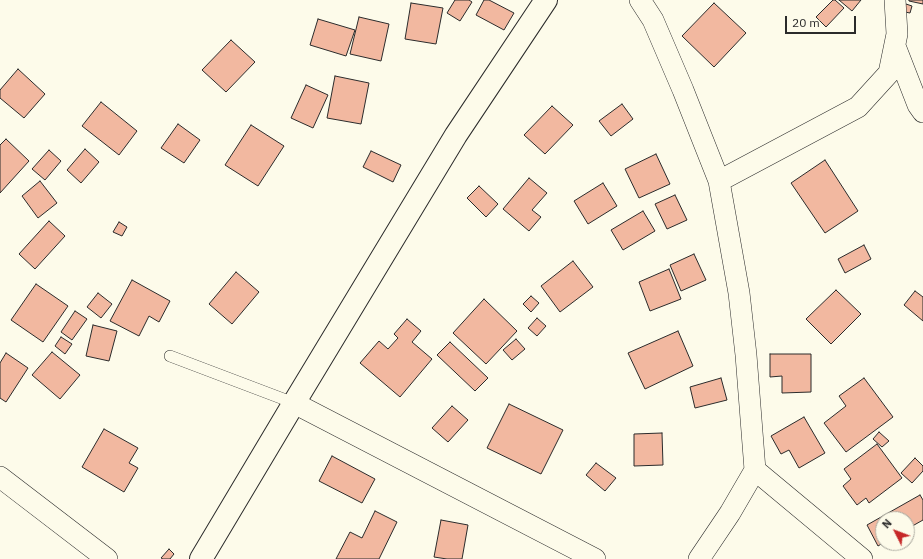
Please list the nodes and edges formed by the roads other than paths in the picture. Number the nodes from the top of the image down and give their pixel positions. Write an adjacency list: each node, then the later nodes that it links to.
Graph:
1 (546, 0): 8 (street)
2 (640, 0): 6 (street)
3 (895, 0): 4 (street)
4 (895, 46): 5 (street); 6 (street)
5 (923, 112)
6 (719, 181): 9 (street)
7 (170, 356): 8 (lane)
8 (294, 403): 12 (street); 13 (street)
9 (755, 470): 14 (street); 15 (street)
10 (0, 477): 11 (street)
11 (107, 559)
12 (201, 559)
13 (595, 559)
14 (698, 559)
15 (862, 559)

